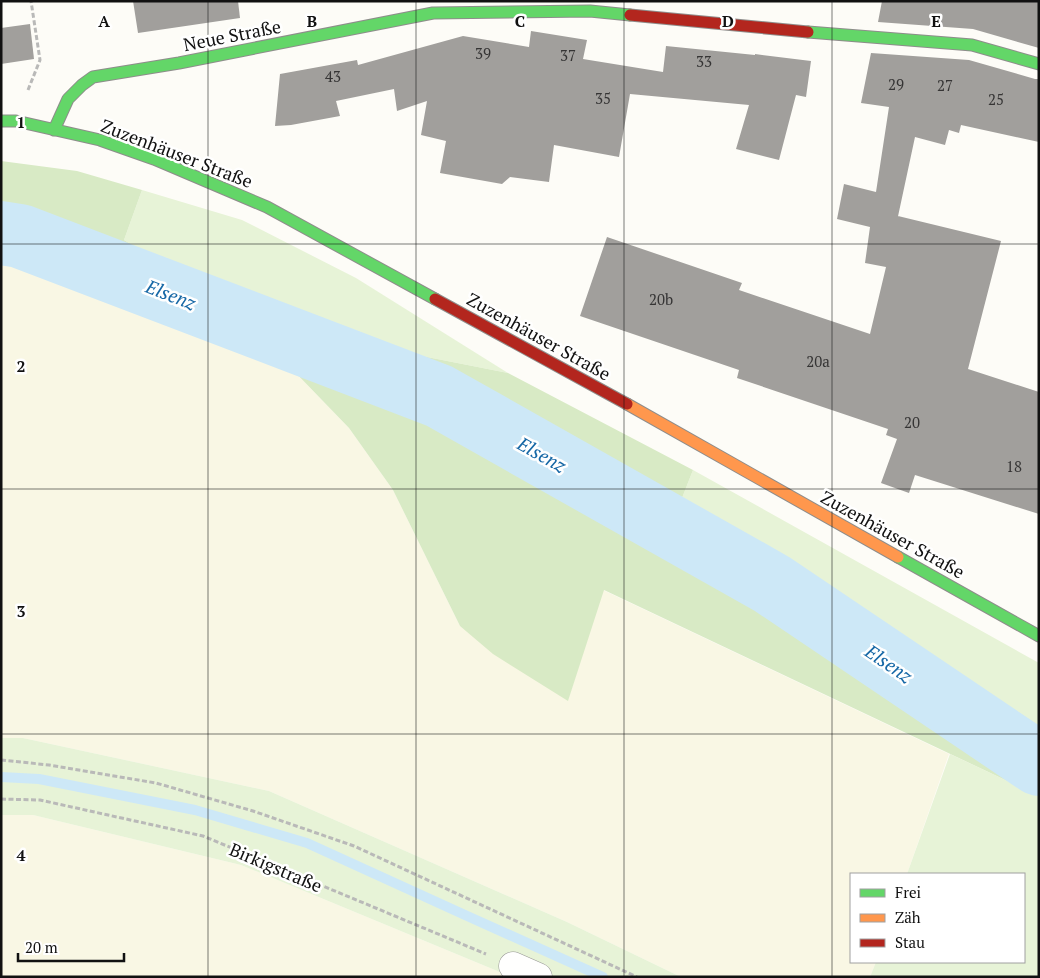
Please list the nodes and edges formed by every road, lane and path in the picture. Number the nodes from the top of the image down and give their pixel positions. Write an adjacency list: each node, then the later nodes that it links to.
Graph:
1 (31, 1): 4 (path)
2 (1039, 64): 5 (main road, Neue Straße)
3 (1, 121): 4 (main road, Zuzenhäuser Straße)
4 (16, 121): 5 (main road, Zuzenhäuser Straße)
5 (54, 130): 6 (main road, Zuzenhäuser Straße)
6 (1039, 636)
7 (1, 760): 11 (path)
8 (1, 798): 9 (path, Birkigstraße)
9 (513, 966): 10 (street)
10 (538, 977)
11 (637, 977)

